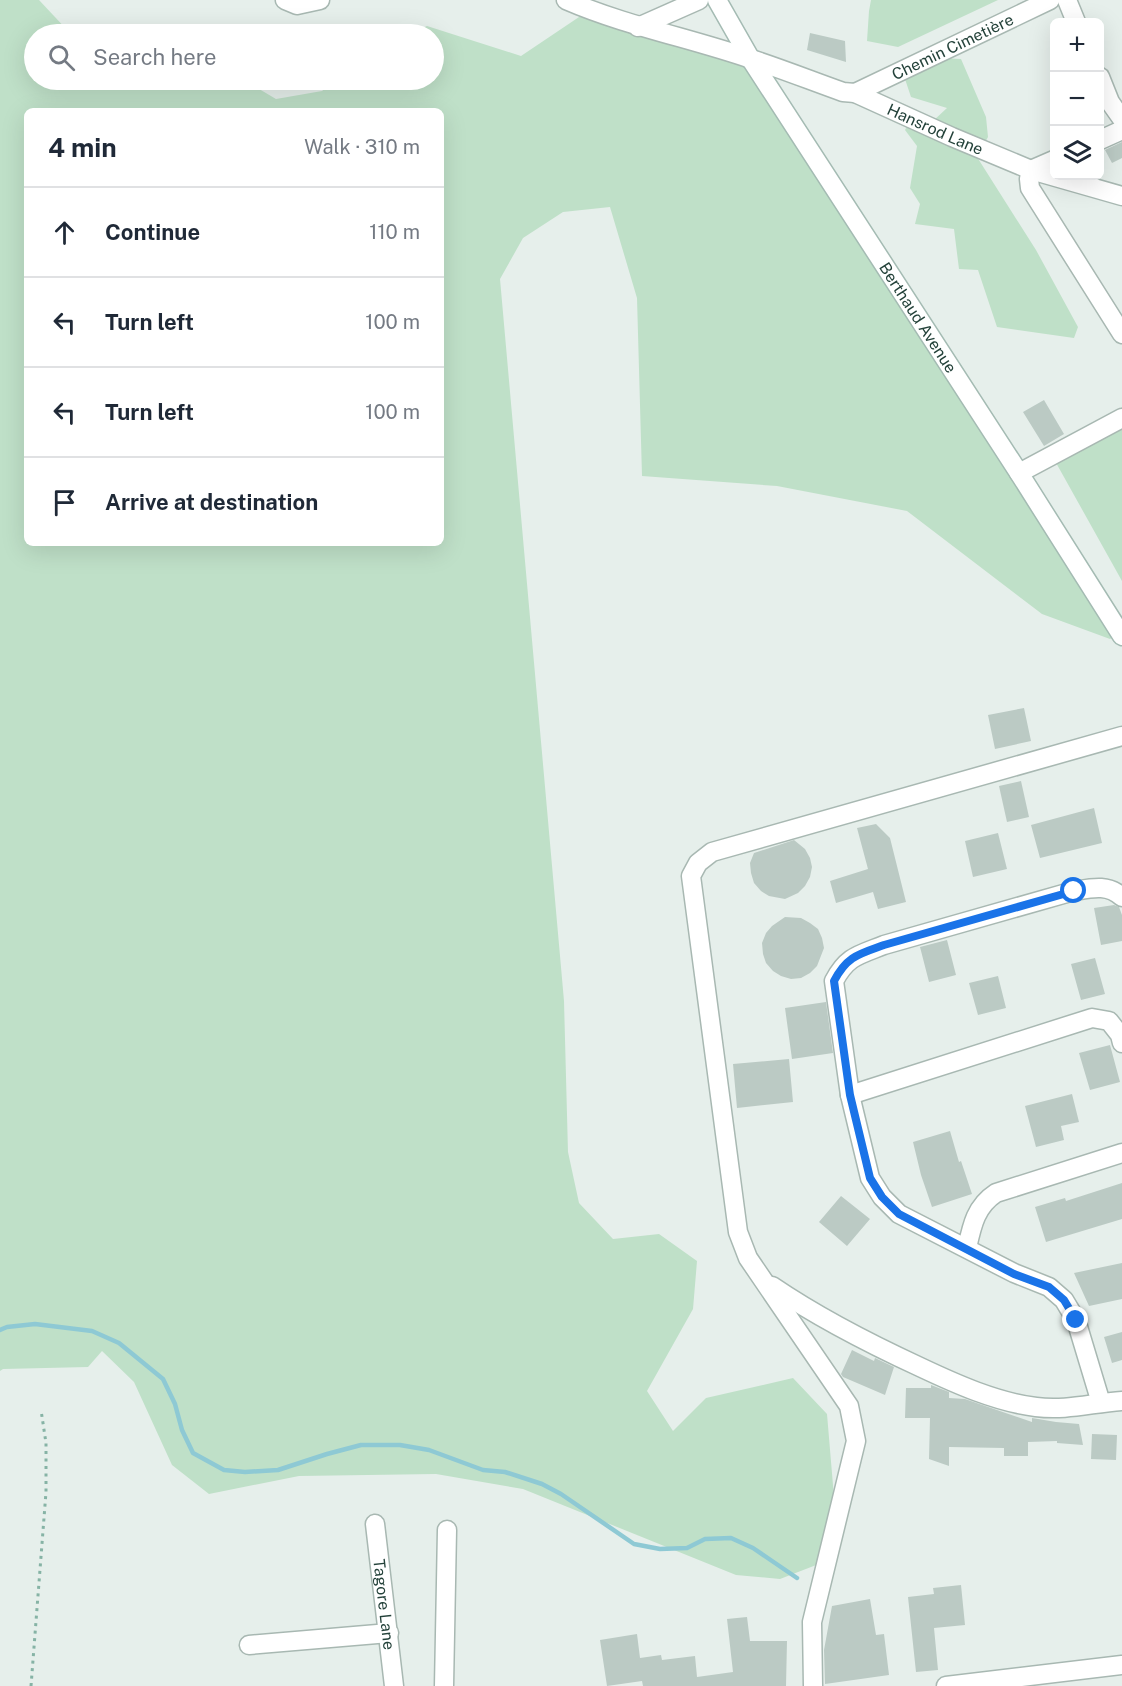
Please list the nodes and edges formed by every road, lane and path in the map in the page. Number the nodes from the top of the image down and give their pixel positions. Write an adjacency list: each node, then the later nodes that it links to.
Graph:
1 (285, 0): 2 (street)
2 (320, 0)
3 (567, 0): 9 (street)
4 (699, 0): 9 (street)
5 (717, 0): 10 (street, Berthaud Avenue)
6 (1050, 0): 12 (street, Chemin Cimetière)
7 (1067, 0): 8 (street)
8 (1074, 18)
9 (638, 27): 10 (street)
10 (750, 58): 12 (street, Hansrod Lane); 21 (street, Berthaud Avenue)
11 (1104, 87): 13 (street)
12 (855, 93): 17 (street, Hansrod Lane)
13 (1122, 119)
14 (1122, 130): 15 (street)
15 (1104, 138)
16 (1050, 162): 17 (street)
17 (1032, 170): 18 (street, Hansrod Lane); 19 (street)
18 (1122, 196)
19 (1122, 334)
20 (1122, 418): 21 (street)
21 (1019, 473): 22 (street, Berthaud Avenue)
22 (1122, 636)
23 (1122, 736): 29 (street)
24 (1122, 897): 26 (street)
25 (1122, 1042): 26 (street)
26 (850, 1095): 28 (street)
27 (1122, 1153): 28 (street)
28 (966, 1248): 31 (street)
29 (764, 1282): 31 (street); 41 (street)
30 (1122, 1401): 31 (street)
31 (1101, 1402)
32 (41, 1410): 38 (path)
33 (375, 1524): 35 (street, Tagore Lane)
34 (447, 1530): 40 (street)
35 (388, 1633): 36 (street); 39 (street, Tagore Lane)
36 (249, 1646)
37 (1122, 1665): 42 (street)
38 (31, 1686)
39 (394, 1686)
40 (444, 1686)
41 (813, 1686)
42 (946, 1686)

